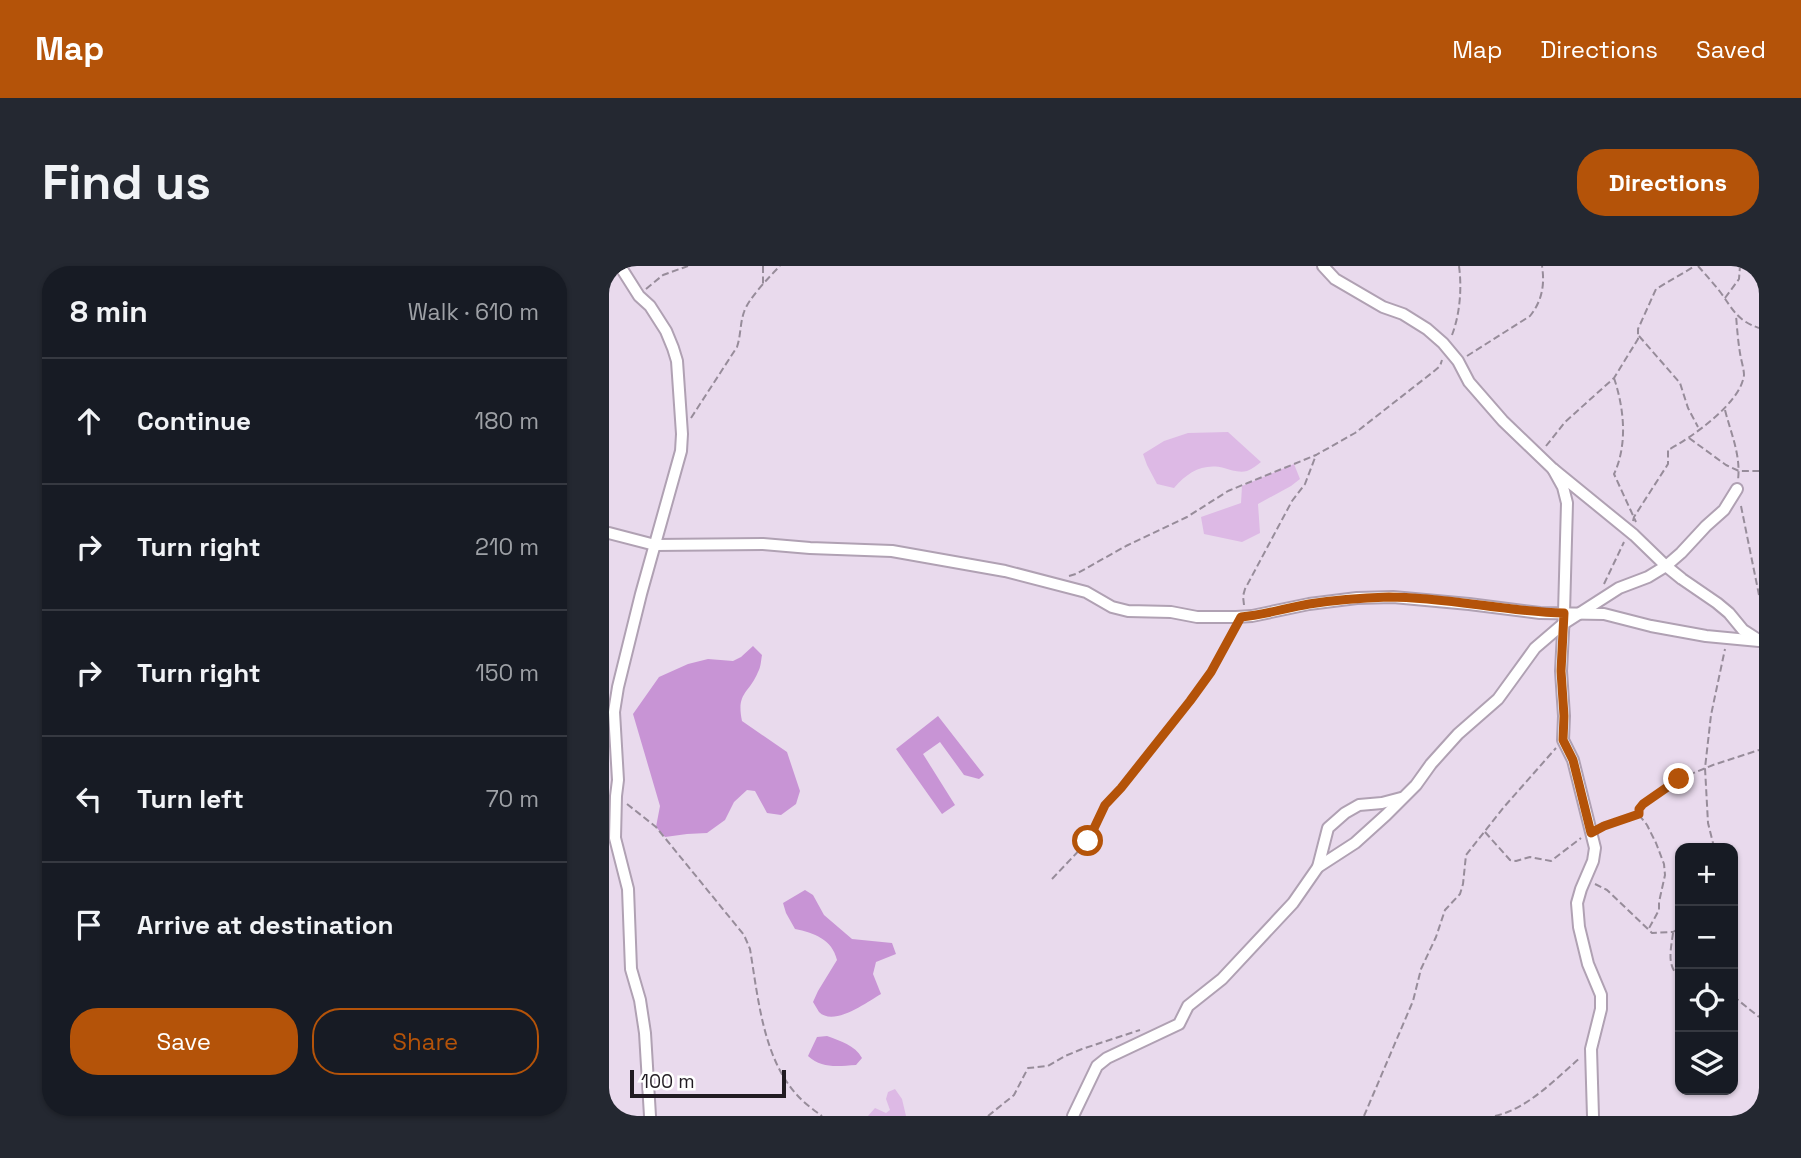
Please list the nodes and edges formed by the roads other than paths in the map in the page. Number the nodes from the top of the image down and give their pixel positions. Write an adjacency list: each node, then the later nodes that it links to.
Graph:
1 (620, 266): 6 (street)
2 (1323, 266): 3 (street)
3 (1553, 469): 7 (street); 9 (street)
4 (1737, 489): 7 (street)
5 (609, 533): 6 (street)
6 (655, 545): 9 (street); 13 (street)
7 (1666, 566): 8 (street); 10 (street)
8 (1582, 613): 9 (street); 10 (street)
9 (1564, 618): 11 (street); 15 (street)
10 (1759, 641)
11 (1403, 798): 12 (street); 12 (street)
12 (1318, 867): 14 (street)
13 (650, 1116)
14 (1073, 1116)
15 (1593, 1116)

